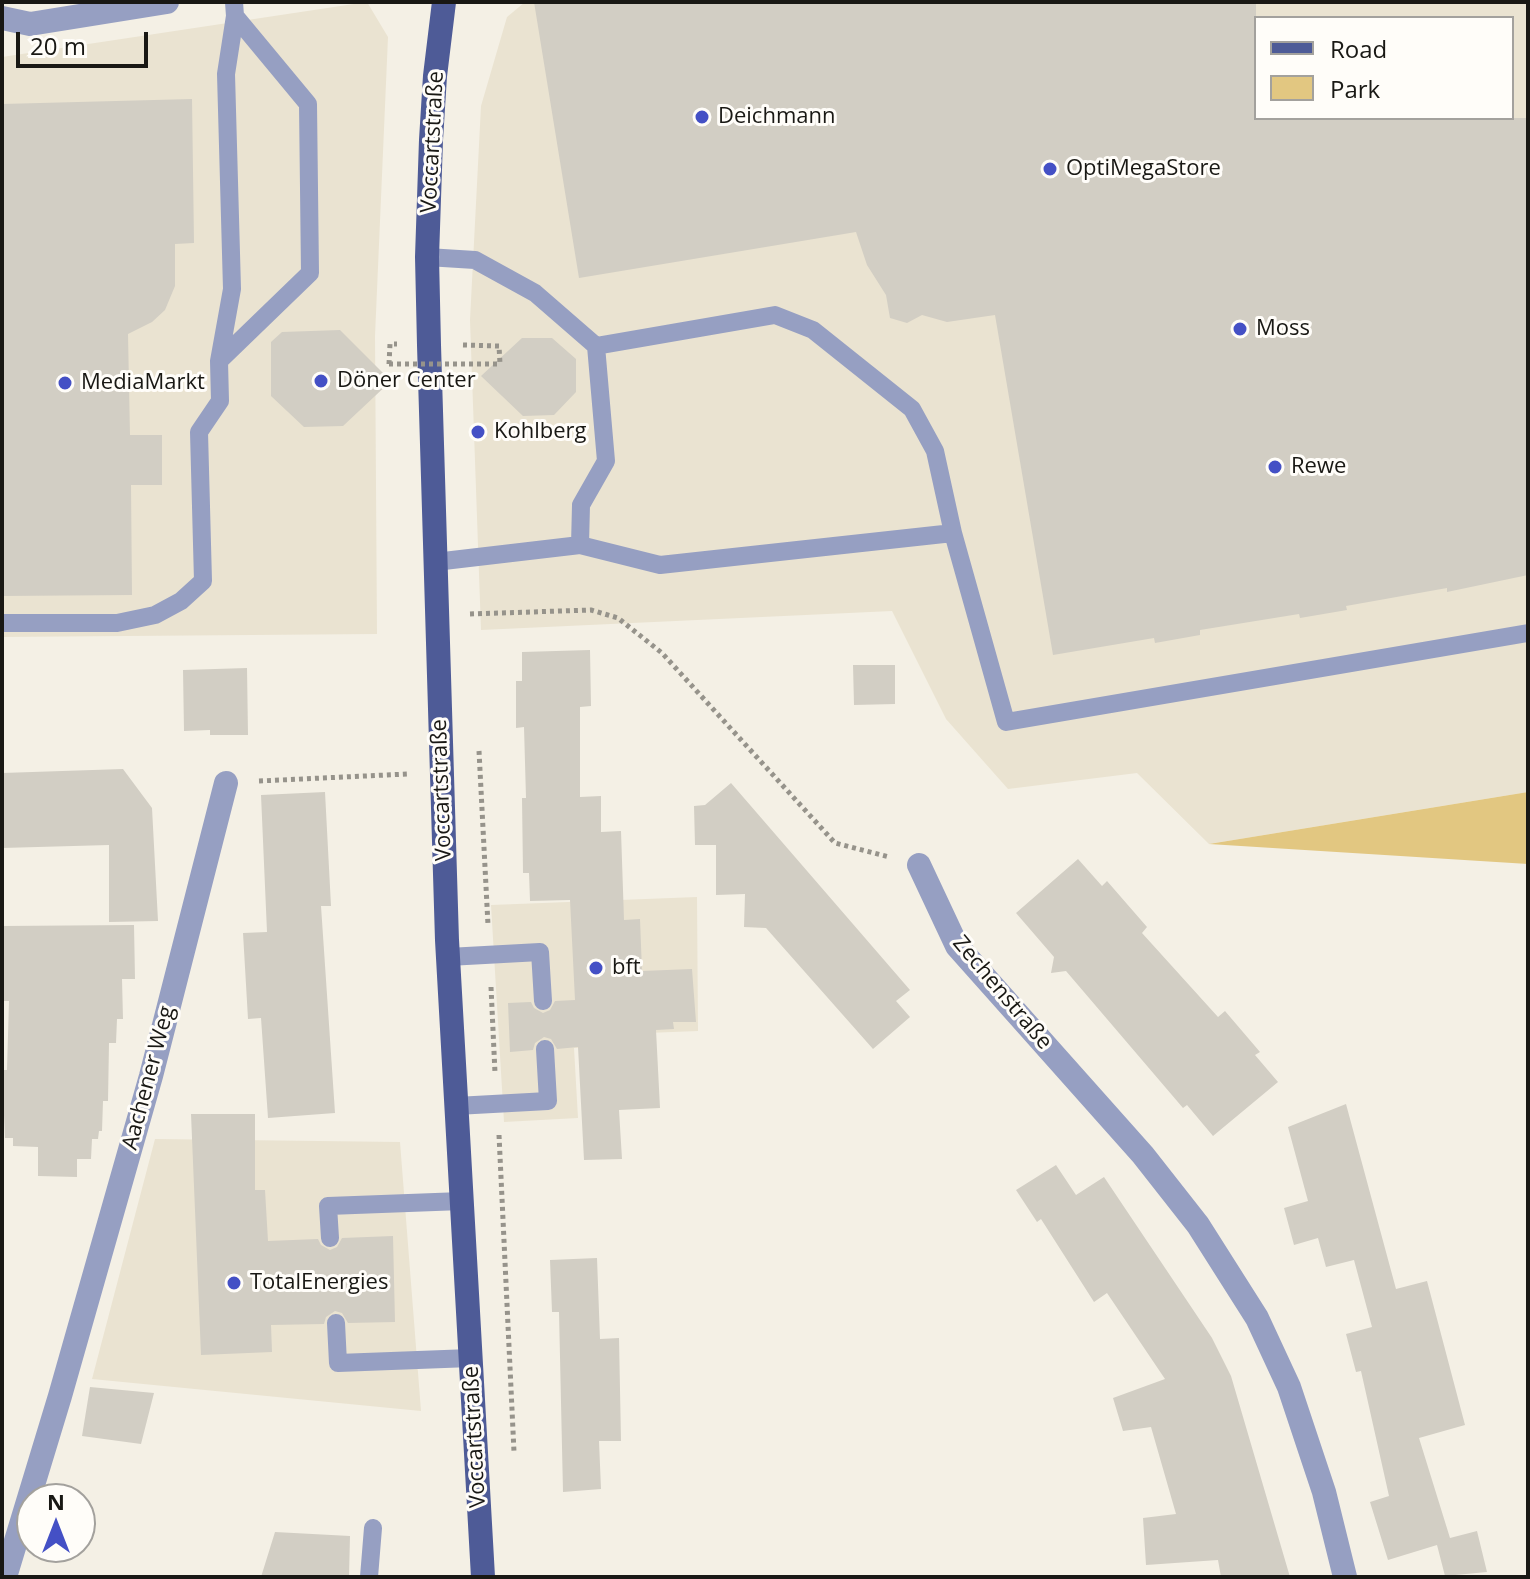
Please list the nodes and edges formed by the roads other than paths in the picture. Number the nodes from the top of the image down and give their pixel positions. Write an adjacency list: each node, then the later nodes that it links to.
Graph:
1 (167, 2): 4 (street)
2 (444, 2): 5 (main road, Voccartstraße)
3 (234, 9): 7 (lane); 7 (lane)
4 (2, 18)
5 (427, 257): 6 (lane); 10 (main road, Voccartstraße)
6 (596, 346): 8 (lane); 9 (lane)
7 (219, 361): 11 (lane)
8 (953, 533): 9 (lane); 12 (lane)
9 (580, 545): 10 (lane)
10 (435, 562): 15 (main road, Voccartstraße)
11 (2, 623)
12 (1528, 633)
13 (226, 783): 24 (street, Aachener Weg)
14 (919, 865): 27 (street, Zechenstraße)
15 (448, 957): 16 (lane); 18 (main road, Voccartstraße)
16 (543, 1001)
17 (545, 1049): 18 (lane)
18 (456, 1106): 19 (main road, Voccartstraße)
19 (462, 1201): 20 (lane); 22 (main road, Voccartstraße)
20 (330, 1238)
21 (336, 1323): 22 (lane)
22 (471, 1358): 26 (main road, Voccartstraße)
23 (373, 1528): 25 (lane)
24 (5, 1577)
25 (369, 1577)
26 (483, 1577)
27 (1345, 1577)

